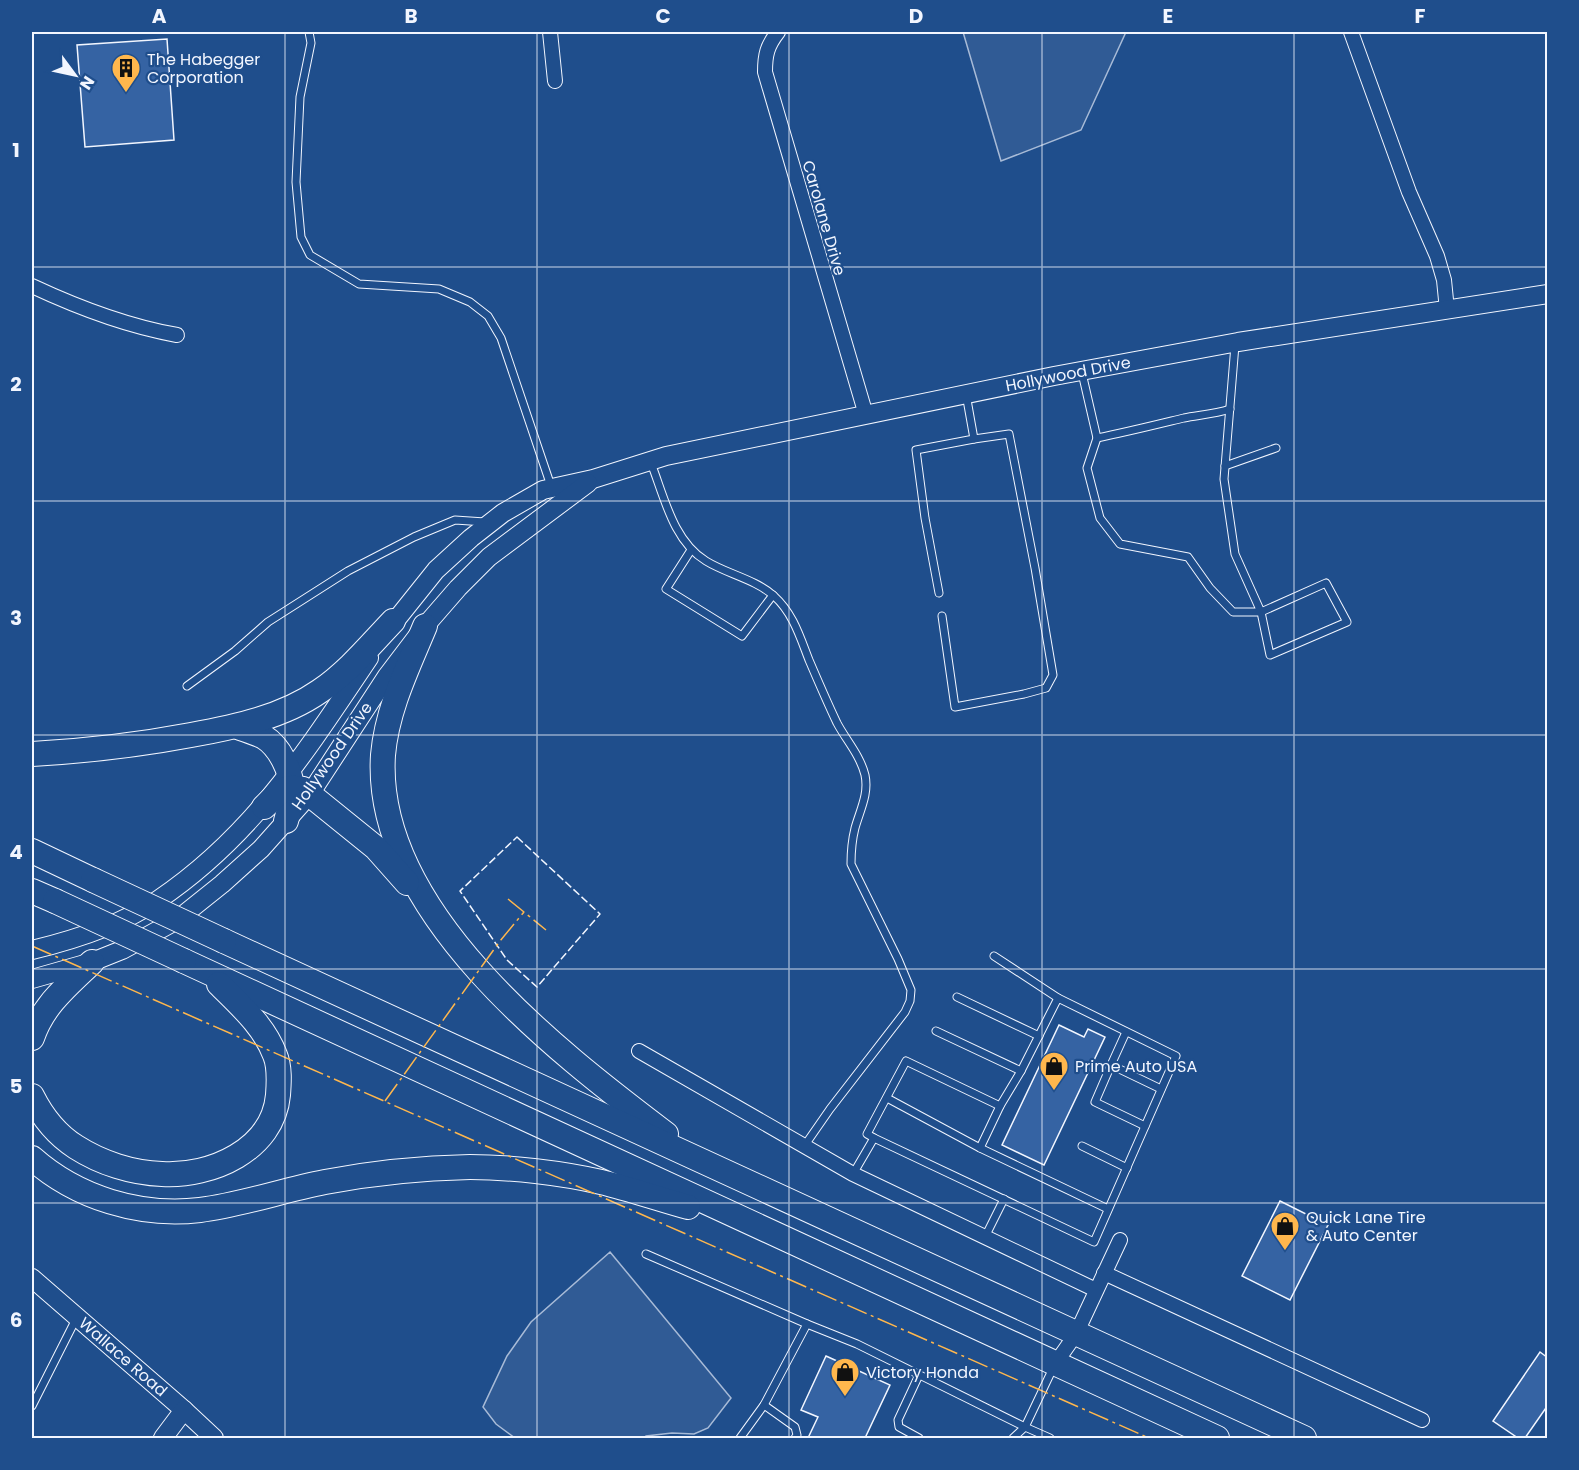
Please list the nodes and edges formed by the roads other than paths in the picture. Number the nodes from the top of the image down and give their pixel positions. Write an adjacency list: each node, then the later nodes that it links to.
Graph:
1 (309, 32): 21 (lane)
2 (549, 32): 5 (street)
3 (777, 32): 14 (street, Carolane Drive)
4 (1351, 32): 8 (street)
5 (555, 81)
6 (32, 286): 9 (street)
7 (1548, 294): 8 (main road, Hollywood Drive)
8 (1447, 310): 10 (main road, Hollywood Drive)
9 (177, 335)
10 (1235, 342): 11 (main road, Hollywood Drive); 13 (lane)
11 (1081, 371): 12 (main road, Hollywood Drive); 15 (lane)
12 (966, 394): 14 (main road, Hollywood Drive); 16 (lane)
13 (1230, 409): 15 (lane); 19 (lane)
14 (866, 415): 18 (main road, Hollywood Drive)
15 (1097, 438): 26 (lane)
16 (974, 439): 24 (lane); 27 (lane)
17 (1276, 448): 19 (lane)
18 (650, 460): 20 (main road, Hollywood Drive); 23 (lane)
19 (1225, 466): 26 (lane)
20 (593, 478): 21 (main road, Hollywood Drive); 29 (main road, Hollywood Drive)
21 (551, 488): 22 (main road, Hollywood Drive)
22 (491, 522): 28 (main road, Hollywood Drive); 30 (lane)
23 (691, 550): 25 (lane); 25 (lane)
24 (939, 593)
25 (774, 595): 59 (lane)
26 (1261, 612): 26 (lane)
27 (942, 616)
28 (393, 621): 31 (highway); 33 (main road, Hollywood Drive)
29 (425, 626): 33 (main road, Hollywood Drive); 38 (highway)
30 (187, 686)
31 (238, 727): 32 (highway); 33 (highway)
32 (32, 754)
33 (297, 785): 34 (highway); 35 (highway); 38 (highway)
34 (264, 807): 39 (main road, Hollywood Drive)
35 (286, 821): 41 (main road, Hollywood Drive)
36 (32, 851): 63 (highway, bridge)
37 (32, 891): 42 (highway, bridge)
38 (427, 904): 63 (highway)
39 (32, 950)
40 (994, 956): 45 (lane)
41 (92, 962): 43 (main road, Hollywood Drive); 49 (highway)
42 (207, 972): 54 (highway); 68 (highway)
43 (32, 979)
44 (957, 997): 48 (lane)
45 (1058, 998): 47 (lane); 48 (lane)
46 (936, 1031): 52 (lane)
47 (1126, 1032): 51 (lane); 53 (lane)
48 (1039, 1036): 52 (lane)
49 (32, 1038)
50 (639, 1051): 59 (street)
51 (1111, 1065): 53 (lane); 57 (lane)
52 (1021, 1071): 56 (lane)
53 (1161, 1089): 57 (lane)
54 (32, 1096)
55 (887, 1098): 56 (lane); 58 (lane); 61 (lane)
56 (1000, 1106): 61 (lane)
57 (1145, 1126): 64 (lane)
58 (874, 1138): 65 (lane); 66 (lane)
59 (805, 1145): 65 (street)
60 (1082, 1146): 64 (lane)
61 (980, 1148): 67 (lane)
62 (32, 1158): 68 (highway)
63 (704, 1162): 77 (highway)
64 (1127, 1168): 67 (lane)
65 (853, 1174): 69 (street)
66 (1004, 1199): 67 (lane); 69 (lane)
67 (1108, 1209)
68 (766, 1230): 78 (highway)
69 (985, 1238): 74 (street)
70 (1120, 1240): 72 (street)
71 (646, 1254): 76 (lane)
72 (1104, 1273): 74 (street); 83 (street)
73 (32, 1278): 75 (main road, Wallace Road)
74 (1096, 1290): 77 (street)
75 (77, 1317): 80 (lane); 82 (main road, Wallace Road)
76 (807, 1324): 79 (lane); 81 (lane)
77 (1076, 1334): 78 (street); 93 (highway)
78 (1055, 1364): 84 (lane); 92 (highway)
79 (919, 1375): 84 (lane); 89 (lane)
80 (32, 1406)
81 (764, 1406): 87 (lane); 88 (lane)
82 (184, 1410): 85 (main road); 86 (main road, Wallace Road)
83 (1422, 1420)
84 (1024, 1427): 90 (lane); 91 (lane)
85 (163, 1438)
86 (213, 1438)
87 (740, 1438)
88 (795, 1438)
89 (919, 1438)
90 (1013, 1438)
91 (1048, 1438)
92 (1217, 1438)
93 (1304, 1438)

